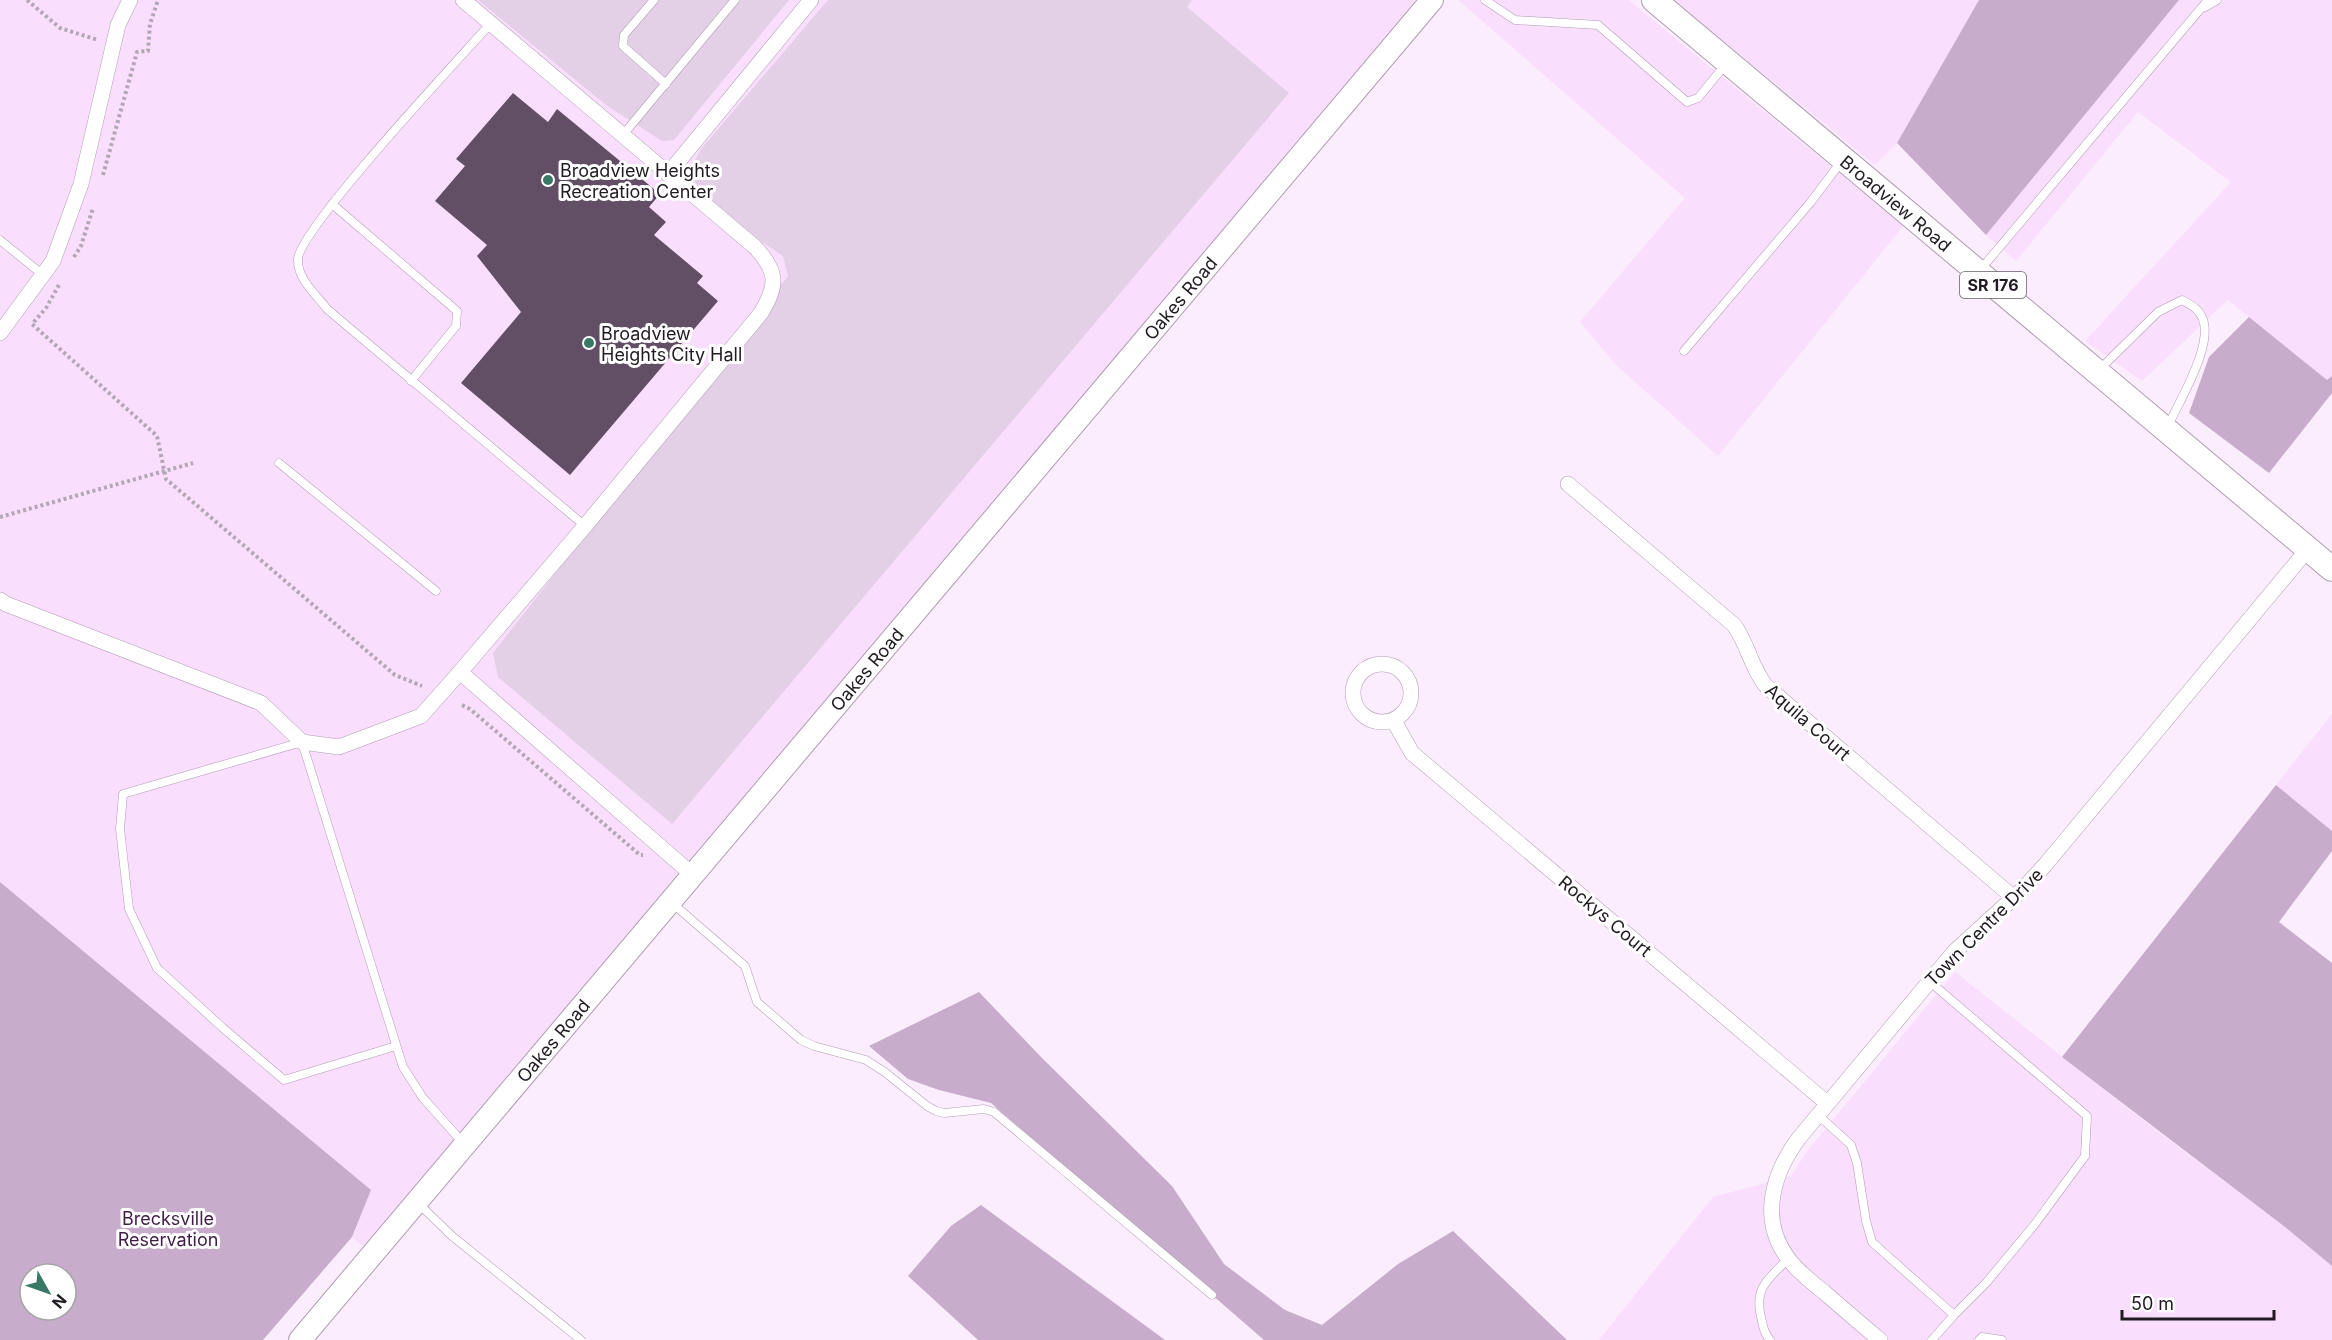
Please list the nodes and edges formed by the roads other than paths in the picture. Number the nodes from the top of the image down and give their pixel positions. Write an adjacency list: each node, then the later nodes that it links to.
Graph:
1 (130, 0): 21 (street)
2 (464, 0): 12 (street)
3 (654, 0): 14 (lane)
4 (735, 0): 14 (lane)
5 (811, 0): 17 (street)
6 (1432, 0): 37 (street, Oakes Road)
7 (1485, 0): 13 (lane)
8 (1654, 0): 13 (main road, Broadview Road / SR 176)
9 (2208, 0): 11 (lane)
10 (2217, 0): 11 (lane)
11 (2201, 9): 20 (lane)
12 (491, 23): 15 (street); 18 (lane)
13 (1728, 62): 16 (main road, Broadview Road / SR 176)
14 (666, 84): 15 (lane)
15 (622, 136): 17 (street)
16 (1844, 159): 20 (main road, Broadview Road / SR 176); 23 (lane)
17 (668, 174): 29 (street)
18 (332, 204): 25 (lane); 25 (lane)
19 (0, 240): 21 (lane)
20 (1978, 273): 24 (main road, Broadview Road / SR 176)
21 (43, 275): 22 (street)
22 (0, 333)
23 (1684, 351)
24 (2096, 373): 26 (main road, Broadview Road / SR 176); 26 (lane)
25 (411, 381): 29 (lane)
26 (2166, 430): 30 (main road, Broadview Road / SR 176)
27 (279, 463): 32 (lane)
28 (1568, 484): 38 (street, Aquila Court)
29 (585, 526): 34 (street)
30 (2308, 549): 31 (main road, Broadview Road / SR 176); 38 (street, Town Centre Drive)
31 (2332, 569)
32 (436, 591)
33 (0, 600): 36 (street)
34 (460, 672): 36 (street); 37 (street)
35 (1394, 721): 42 (street, Rockys Court)
36 (302, 742): 41 (lane); 41 (lane)
37 (694, 876): 39 (street, Oakes Road)
38 (2014, 898): 40 (street, Town Centre Drive)
39 (671, 903): 43 (street, Oakes Road); 46 (lane)
40 (1929, 981): 42 (street, Town Centre Drive); 47 (lane)
41 (396, 1046): 43 (lane)
42 (1822, 1109): 45 (street, Town Centre Drive); 47 (lane)
43 (465, 1145): 44 (street, Oakes Road)
44 (417, 1202): 48 (street, Oakes Road); 49 (lane)
45 (1788, 1259): 50 (lane); 51 (street, Town Centre Drive)
46 (1212, 1295)
47 (1954, 1315): 52 (lane)
48 (300, 1340)
49 (581, 1340)
50 (1770, 1340)
51 (1880, 1340)
52 (1932, 1340)
53 (1979, 1340): 54 (lane)
54 (2002, 1340)

